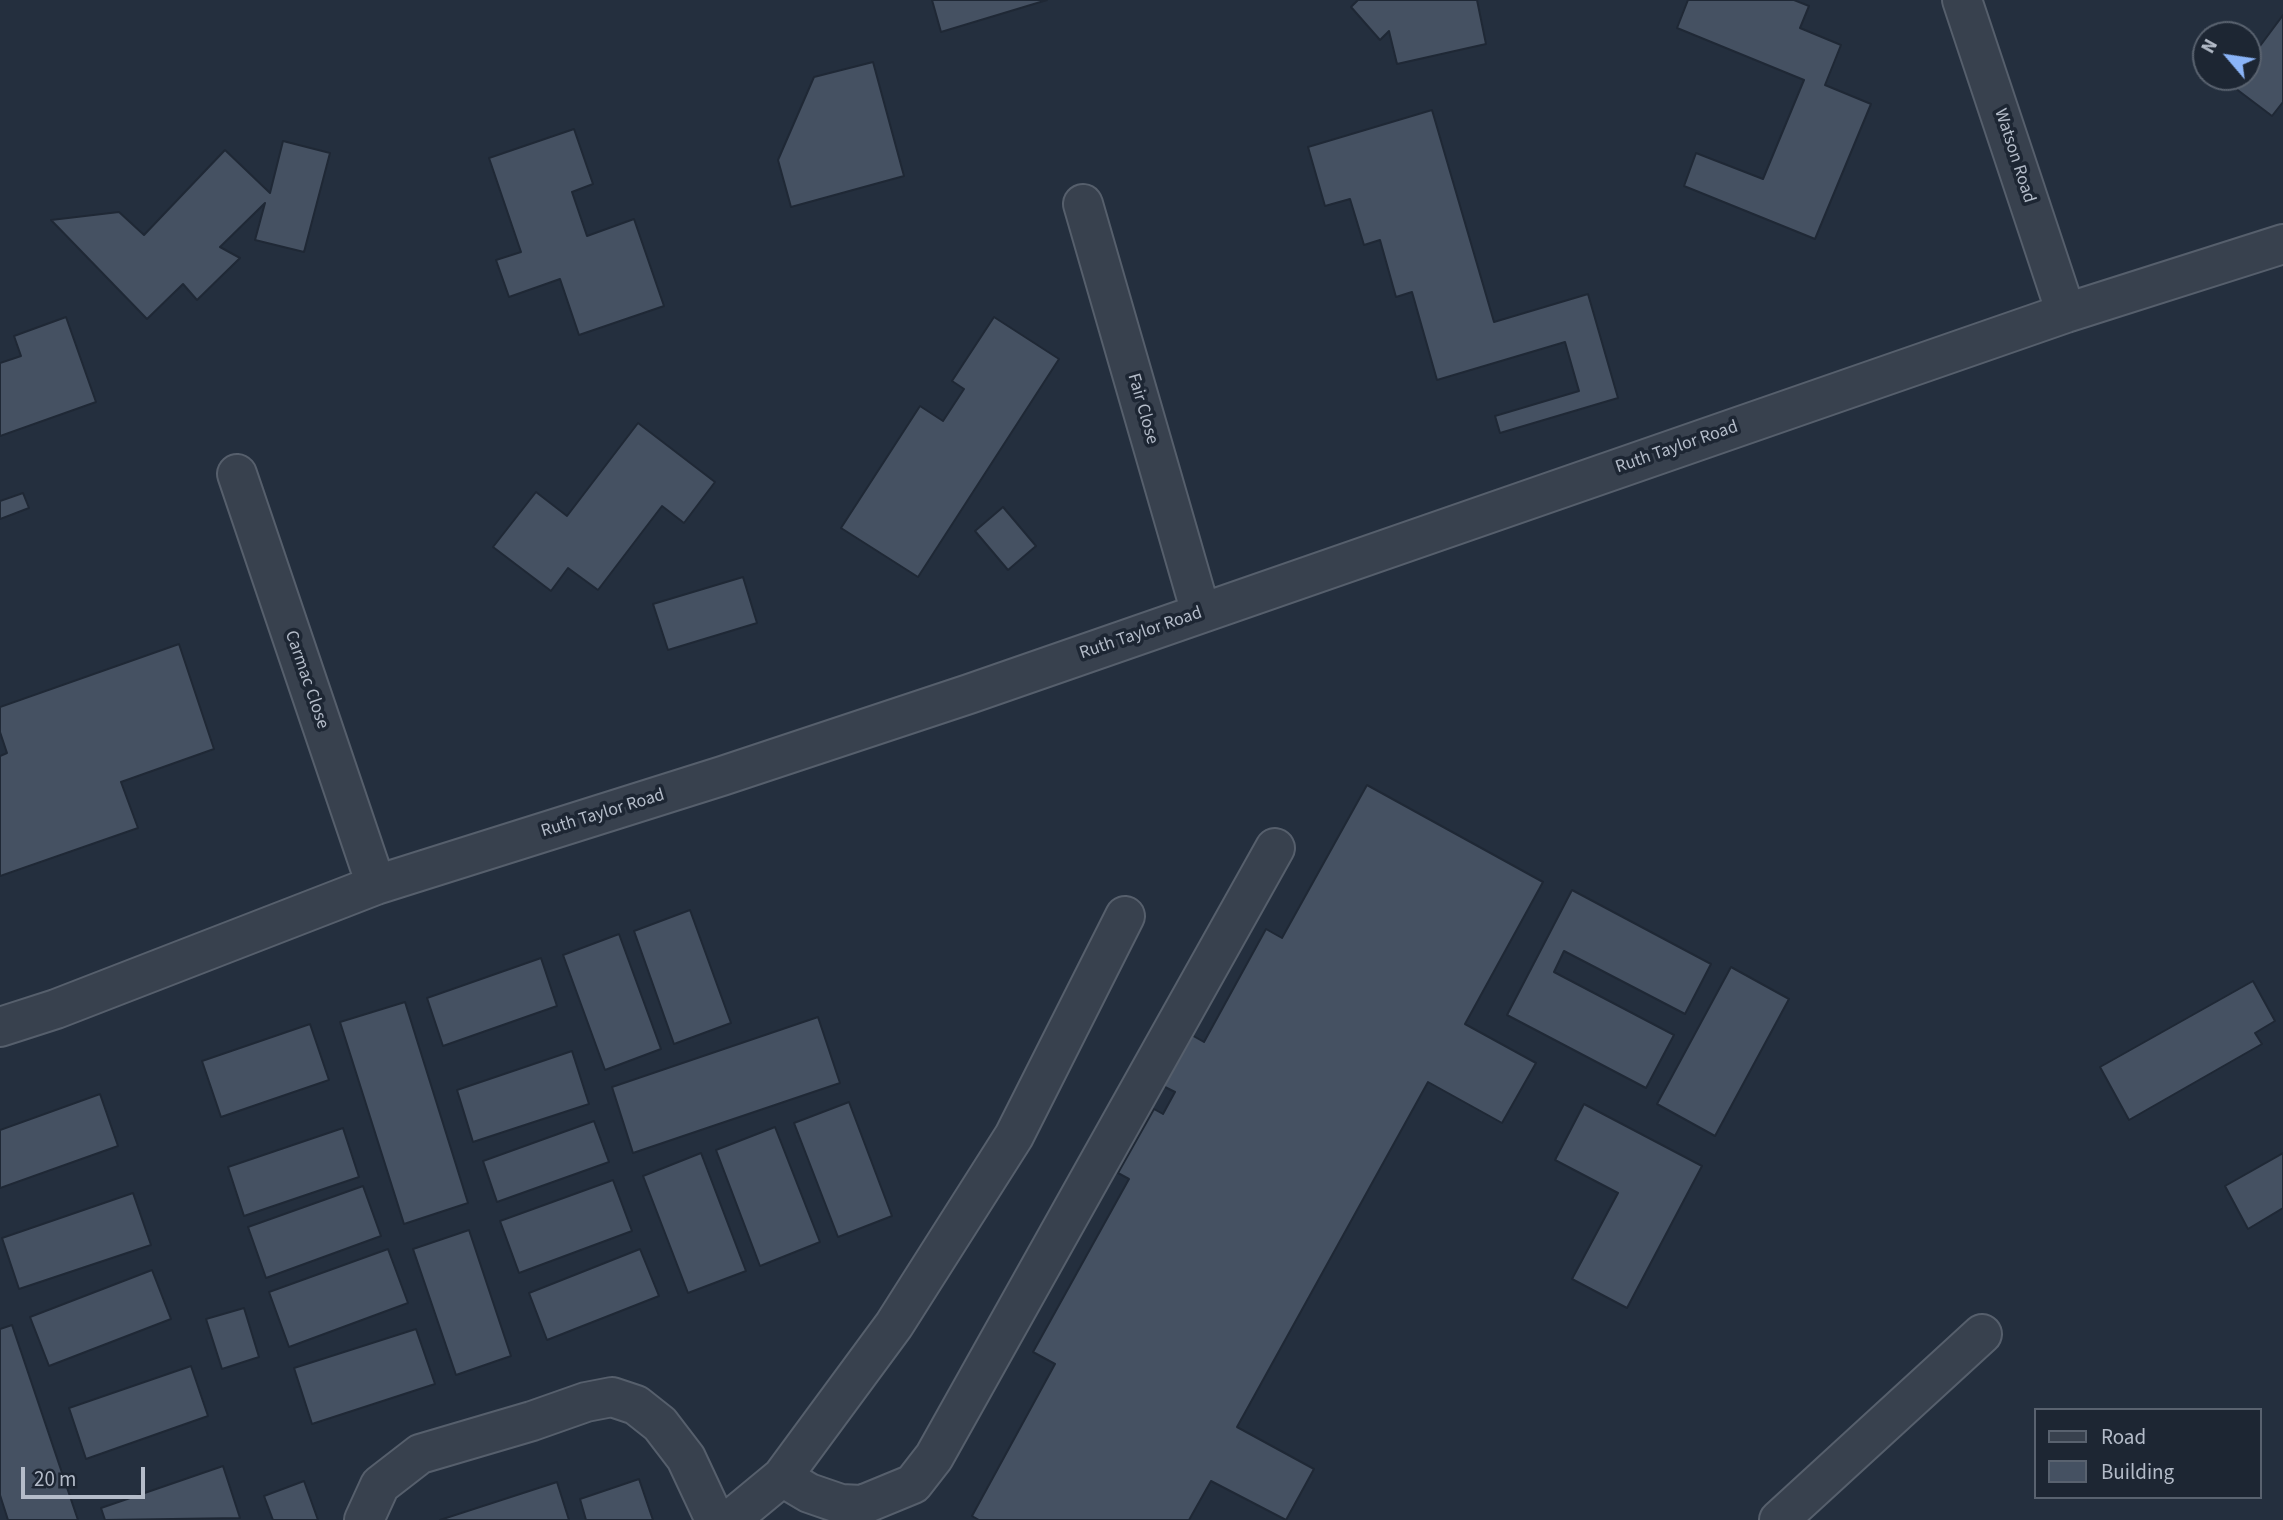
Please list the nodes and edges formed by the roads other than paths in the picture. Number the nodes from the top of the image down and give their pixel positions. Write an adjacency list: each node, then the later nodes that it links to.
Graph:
1 (1962, 0): 4 (street, Watson Road)
2 (1083, 204): 6 (street, Fair Close)
3 (2283, 244): 4 (street, Ruth Taylor Road)
4 (2066, 313): 6 (street, Ruth Taylor Road)
5 (237, 474): 8 (street, Carmac Close)
6 (1200, 613): 8 (street, Ruth Taylor Road)
7 (1275, 848): 12 (street)
8 (376, 885): 10 (street, Ruth Taylor Road)
9 (1125, 916): 12 (street)
10 (0, 1027)
11 (1982, 1334): 16 (street)
12 (782, 1477): 15 (street)
13 (364, 1520): 14 (street)
14 (715, 1520)
15 (730, 1520)
16 (1779, 1520)

